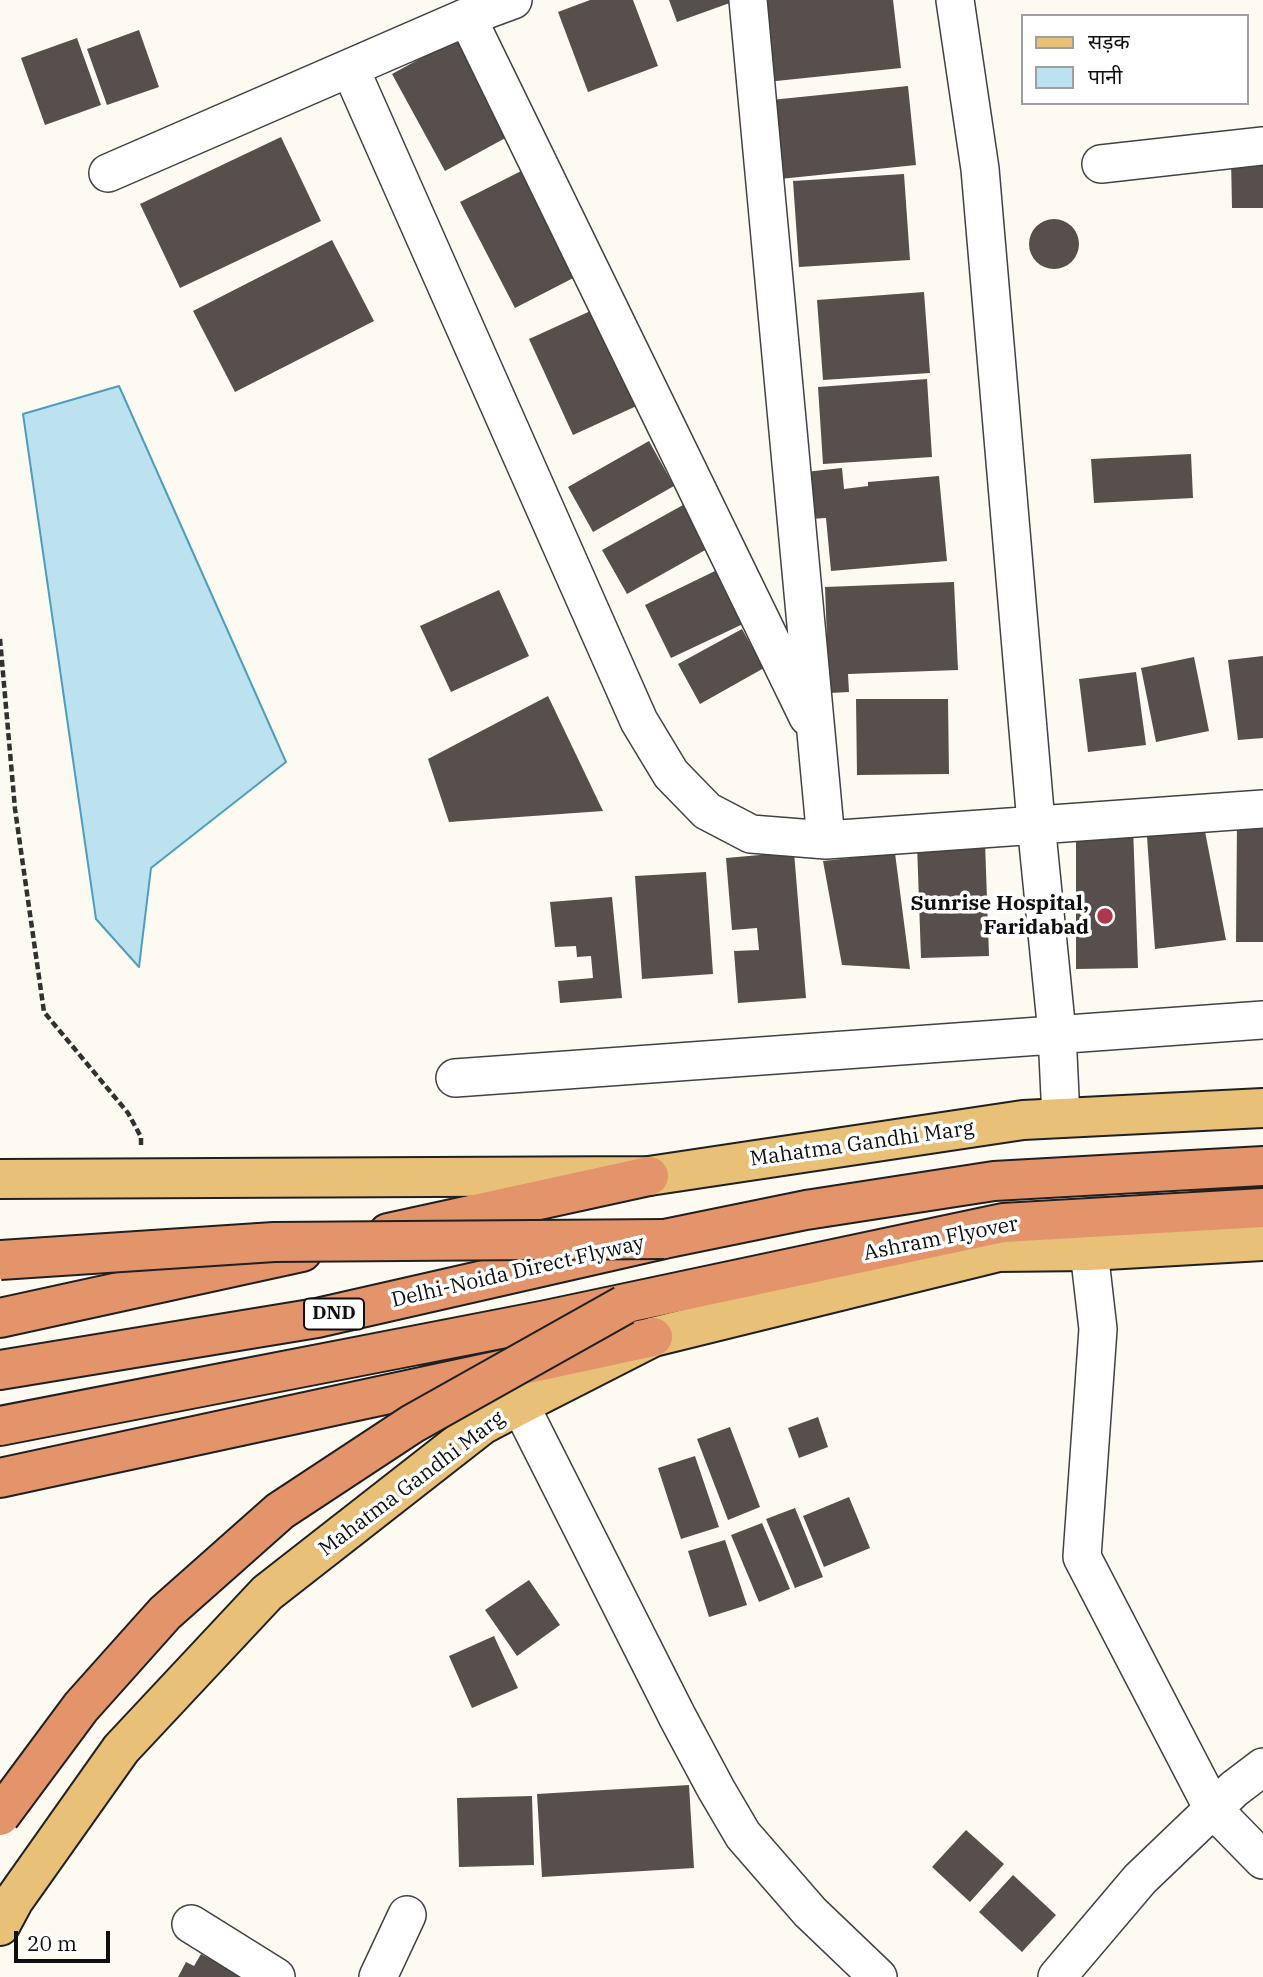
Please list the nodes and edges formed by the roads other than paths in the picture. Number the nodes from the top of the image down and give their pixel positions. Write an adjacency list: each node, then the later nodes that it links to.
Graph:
1 (513, 0): 4 (street)
2 (748, 0): 9 (street)
3 (955, 0): 11 (street)
4 (467, 17): 5 (street); 9 (street)
5 (351, 68): 8 (street); 12 (street)
6 (1263, 146): 7 (street)
7 (1101, 164)
8 (108, 173)
9 (817, 736): 12 (street)
10 (1263, 809): 11 (street)
11 (1036, 823): 12 (street); 14 (street)
12 (826, 840)
13 (1263, 1020): 14 (street)
14 (1057, 1033): 15 (street); 17 (street)
15 (456, 1078)
16 (1263, 1108): 17 (main road, Mahatma Gandhi Marg)
17 (1061, 1118): 19 (main road, Mahatma Gandhi Marg)
18 (1263, 1166): 22 (highway, Ashram Flyover)
19 (649, 1176): 20 (main road, Mahatma Gandhi Marg); 27 (highway)
20 (0, 1179)
21 (1263, 1208): 26 (highway, Ashram Flyover)
22 (664, 1239): 25 (highway, bridge); 29 (highway, Delhi-Noida Direct Flyway / DND, bridge)
23 (1263, 1241): 24 (main road, Mahatma Gandhi Marg)
24 (1089, 1251): 28 (main road, Mahatma Gandhi Marg); 34 (street)
25 (0, 1260)
26 (624, 1305): 31 (highway, DND); 35 (highway, bridge)
27 (0, 1318)
28 (653, 1337): 30 (main road, Mahatma Gandhi Marg); 32 (highway)
29 (0, 1370)
30 (520, 1405): 39 (main road, Mahatma Gandhi Marg); 42 (street)
31 (0, 1426)
32 (0, 1478)
33 (1263, 1767): 34 (street)
34 (1213, 1809): 36 (street); 43 (street)
35 (0, 1816)
36 (1263, 1860)
37 (407, 1916): 41 (street)
38 (191, 1924): 40 (street)
39 (0, 1926)
40 (276, 1977)
41 (378, 1977)
42 (878, 1977)
43 (1057, 1977)

